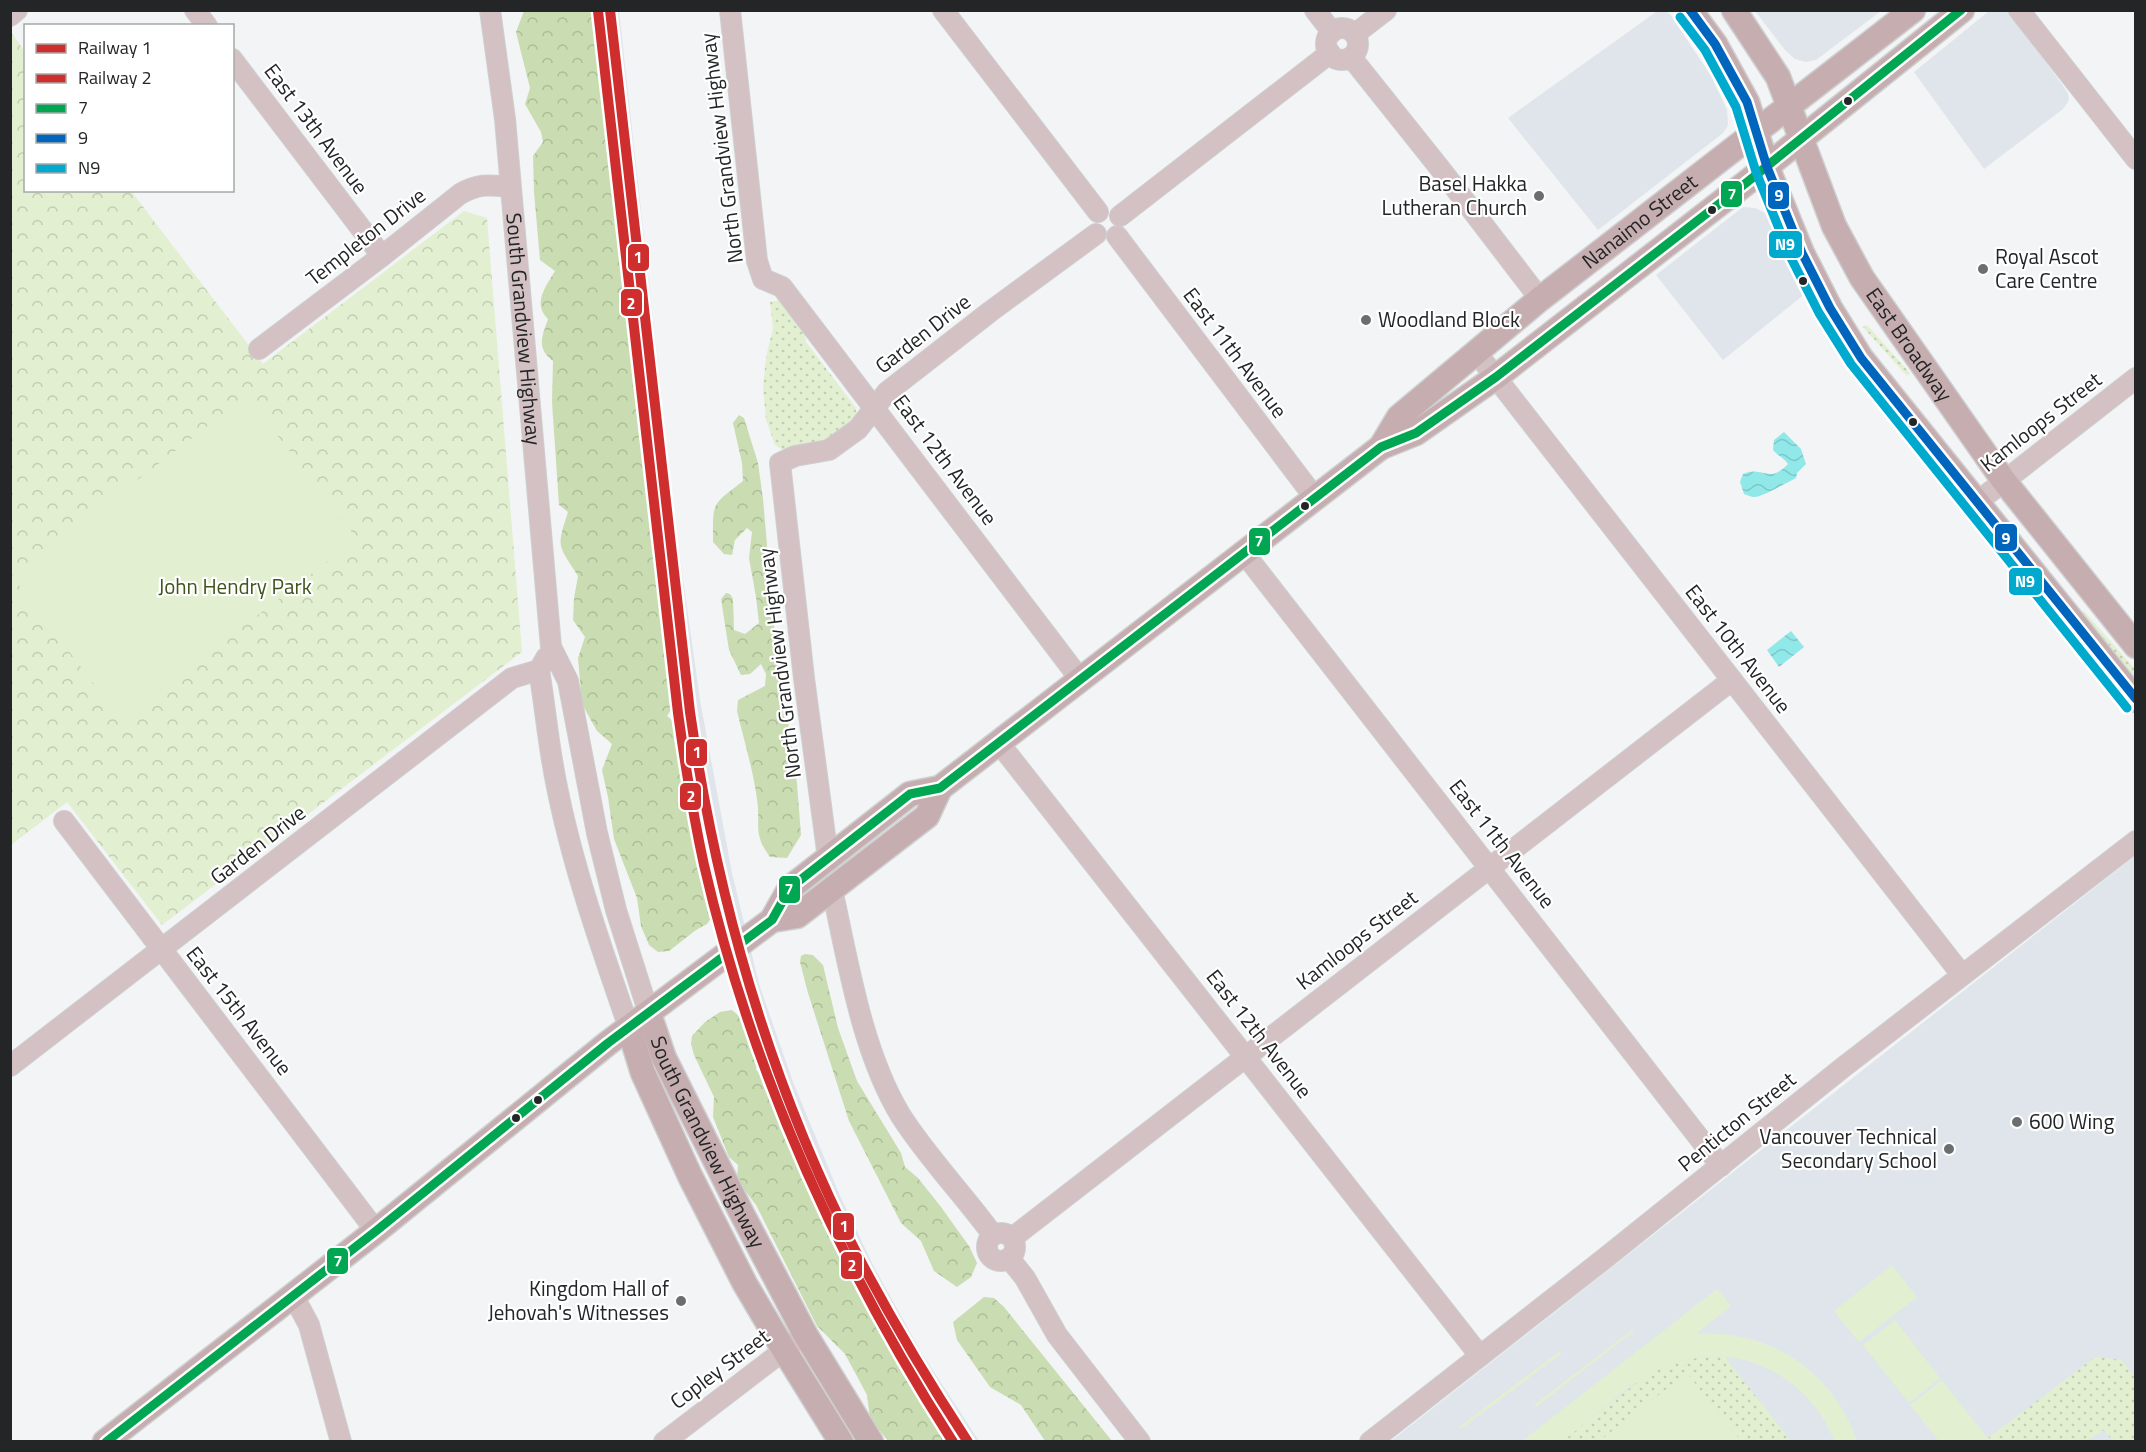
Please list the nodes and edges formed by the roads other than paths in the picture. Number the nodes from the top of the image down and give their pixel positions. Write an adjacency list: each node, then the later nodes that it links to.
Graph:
1 (17, 10): 13 (street)
2 (195, 10): 14 (street)
3 (490, 10): 25 (street, South Grandview Highway)
4 (730, 10): 31 (street, North Grandview Highway)
5 (943, 10): 26 (street)
6 (1315, 10): 15 (street)
7 (1386, 10): 16 (street)
8 (1690, 10): 21 (main road, East Broadway)
9 (1734, 10): 20 (main road, East Broadway)
10 (1913, 10): 20 (main road, Nanaimo Street)
11 (1962, 10): 22 (main road, Nanaimo Street)
12 (2019, 10): 23 (street)
13 (10, 16)
14 (206, 24)
15 (1332, 32): 16 (street); 17 (street)
16 (1355, 34): 18 (street)
17 (1330, 53): 18 (street); 27 (street)
18 (1351, 57): 32 (street)
19 (234, 62): 30 (street, East 13th Avenue)
20 (1788, 106): 21 (main road, Nanaimo Street); 22 (main road, East Broadway)
21 (1757, 131): 24 (main road, East Broadway); 32 (main road, Nanaimo Street)
22 (1801, 139): 24 (main road, Nanaimo Street); 40 (main road, East Broadway)
23 (2136, 159)
24 (1767, 167): 35 (main road, Nanaimo Street); 42 (main road, East Broadway)
25 (510, 187): 30 (street, Templeton Drive); 45 (street, South Grandview Highway)
26 (1098, 212): 27 (street); 28 (street)
27 (1120, 216): 29 (street)
28 (1096, 234): 29 (street); 37 (street, Garden Drive)
29 (1117, 236): 41 (street, East 11th Avenue)
30 (382, 256): 33 (street, Templeton Drive)
31 (763, 279): 37 (street, East 12th Avenue)
32 (1540, 299): 34 (main road, Nanaimo Street)
33 (259, 349)
34 (1476, 352): 35 (street, East 10th Avenue); 38 (main road, Nanaimo Street)
35 (1496, 377): 38 (main road, Nanaimo Street); 48 (street, East 10th Avenue)
36 (2136, 378): 40 (street, Kamloops Street)
37 (874, 407): 39 (street, Garden Drive); 47 (street, East 12th Avenue)
38 (1381, 447): 41 (main road, Nanaimo Street)
39 (780, 463): 54 (street, North Grandview Highway)
40 (2004, 481): 42 (street, Kamloops Street); 44 (main road, East Broadway)
41 (1315, 498): 43 (main road, Nanaimo Street)
42 (1976, 503): 49 (main road, East Broadway)
43 (1244, 553): 47 (main road, Nanaimo Street); 55 (street, East 11th Avenue)
44 (2136, 646)
45 (551, 647): 46 (street); 60 (street, South Grandview Highway)
46 (539, 670): 58 (street, Garden Drive); 61 (street, South Grandview Highway)
47 (1080, 679): 50 (main road, Nanaimo Street)
48 (1732, 680): 55 (street, Kamloops Street); 59 (street, East 10th Avenue)
49 (2136, 700)
50 (999, 743): 51 (main road, Nanaimo Street); 62 (street, East 12th Avenue)
51 (940, 788): 54 (main road, Nanaimo Street); 56 (main road, Nanaimo Street)
52 (64, 821): 58 (street, East 15th Avenue)
53 (2136, 841): 59 (street, Penticton Street)
54 (828, 858): 57 (main road, Nanaimo Street)
55 (1490, 868): 62 (street, Kamloops Street); 64 (street, East 11th Avenue)
56 (832, 889): 57 (main road, Nanaimo Street); 66 (street)
57 (772, 920): 60 (main road, Nanaimo Street)
58 (161, 949): 63 (street, Garden Drive); 65 (street, East 15th Avenue)
59 (1962, 975): 64 (street, Penticton Street)
60 (649, 1014): 61 (main road, Nanaimo Street); 68 (main road, South Grandview Highway)
61 (629, 1028): 65 (main road, Nanaimo Street); 69 (main road, South Grandview Highway)
62 (1247, 1058): 66 (street, Kamloops Street); 70 (street, East 12th Avenue)
63 (10, 1065)
64 (1722, 1166): 70 (street, Penticton Street)
65 (376, 1231): 67 (main road, Nanaimo Street)
66 (1005, 1244): 76 (street)
67 (293, 1295): 71 (main road, Nanaimo Street); 72 (street)
68 (805, 1334): 69 (street, Copley Street); 75 (main road, South Grandview Highway)
69 (784, 1350): 73 (street, Copley Street); 74 (main road, South Grandview Highway)
70 (1480, 1356): 77 (street, Penticton Street)
71 (105, 1442)
72 (341, 1442)
73 (664, 1442)
74 (842, 1442)
75 (871, 1442)
76 (1140, 1442)
77 (1370, 1442)

